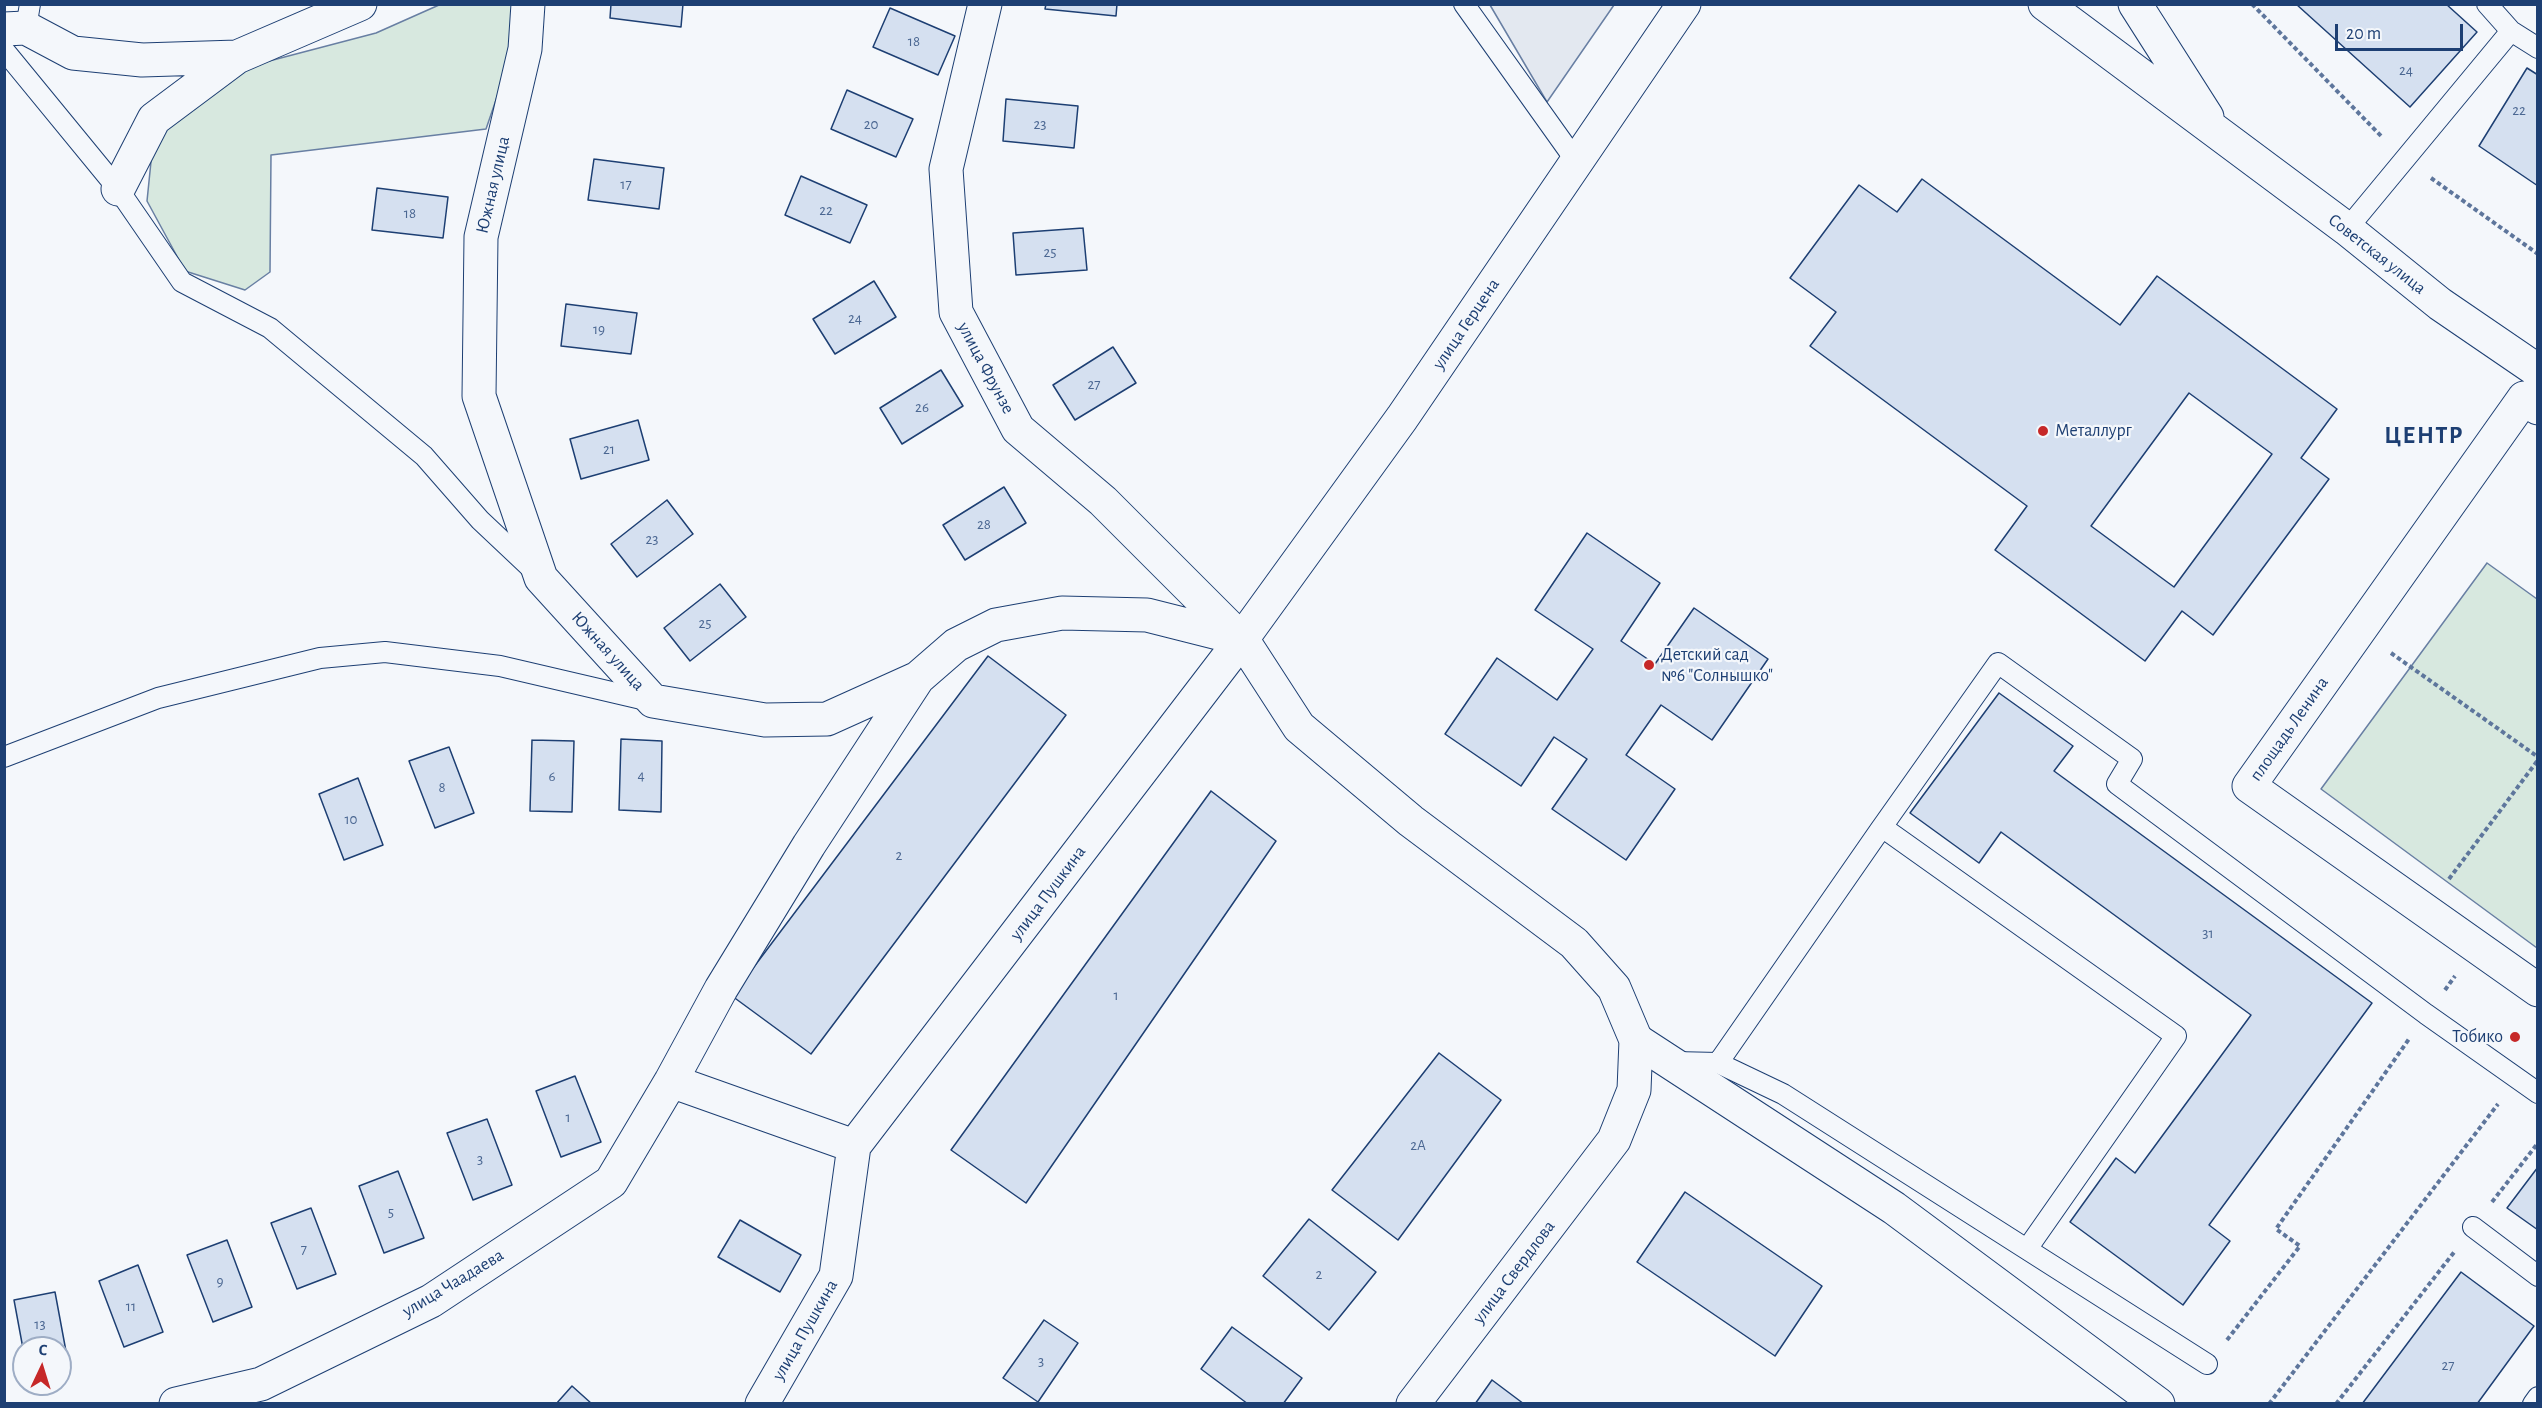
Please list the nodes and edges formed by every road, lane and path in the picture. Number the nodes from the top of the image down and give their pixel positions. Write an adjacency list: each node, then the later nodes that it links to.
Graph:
1 (360, 4): 13 (street)
2 (528, 4): 22 (street, Южная улица)
3 (985, 4): 24 (street, улица Фрунзе)
4 (1464, 4): 16 (lane)
5 (1684, 4): 16 (street, улица Герцена)
6 (2045, 4): 14 (street, Советская улица)
7 (2135, 4): 14 (street, Советская улица)
8 (2252, 4): 15 (path)
9 (2487, 4): 11 (lane)
10 (16, 28): 13 (street); 17 (lane)
11 (2511, 31): 12 (lane); 15 (lane)
12 (2538, 48)
13 (237, 57): 17 (street)
14 (2218, 134): 18 (street, Советская улица)
15 (2404, 159): 18 (lane); 19 (path)
16 (1576, 161): 24 (street, улица Герцена)
17 (117, 189): 22 (lane)
18 (2346, 229): 20 (street, Советская улица)
19 (2538, 254)
20 (2538, 371)
21 (2538, 408): 23 (street, площадь Ленина)
22 (541, 578): 26 (street, Южная улица)
23 (2359, 631): 28 (path); 30 (street, площадь Ленина)
24 (1242, 639): 25 (street, Южная улица); 33 (street, улица Фрунзе); 40 (street, улица Пушкина)
25 (918, 678): 26 (street, Южная улица); 37 (street, улица Чаадаева)
26 (653, 701): 27 (lane)
27 (4, 757)
28 (2538, 758): 30 (path)
29 (1882, 827): 32 (lane); 35 (lane); 42 (lane)
30 (2426, 911): 31 (street, площадь Ленина)
31 (2538, 990)
32 (2426, 1014): 36 (lane); 44 (path)
33 (1636, 1040): 34 (street); 48 (street, улица Свердлова)
34 (1671, 1062): 35 (lane); 49 (street)
35 (1718, 1063): 42 (lane)
36 (2517, 1079): 38 (lane); 50 (path)
37 (671, 1082): 40 (street); 46 (street, улица Чаадаева)
38 (2538, 1093)
39 (2538, 1143): 41 (path)
40 (854, 1146): 47 (street, улица Пушкина)
41 (2473, 1227): 43 (lane); 51 (path)
42 (2026, 1249): 44 (lane)
43 (2538, 1276)
44 (2207, 1365)
45 (2538, 1397): 52 (lane)
46 (176, 1404)
47 (762, 1404)
48 (1413, 1404)
49 (2158, 1404)
50 (2269, 1404)
51 (2336, 1404)
52 (2532, 1404)

